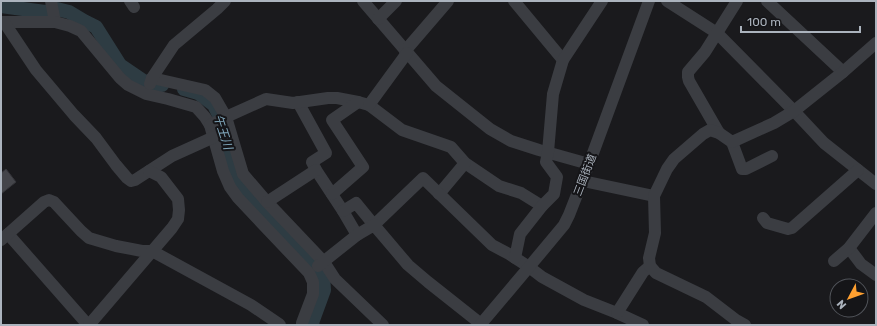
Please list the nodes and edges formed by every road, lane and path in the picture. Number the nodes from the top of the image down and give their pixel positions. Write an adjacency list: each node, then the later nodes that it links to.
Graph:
1 (51, 1): 13 (street)
2 (225, 1): 20 (street)
3 (363, 1): 12 (street)
4 (396, 1): 12 (street)
5 (514, 1): 18 (street)
6 (602, 1): 18 (street)
7 (649, 1): 32 (street, 三国街道)
8 (667, 1): 15 (street)
9 (737, 1): 15 (street)
10 (767, 1): 19 (street)
11 (445, 2): 17 (street)
12 (378, 18): 17 (street)
13 (54, 19): 14 (street); 21 (street)
14 (2, 22): 35 (street)
15 (717, 33): 24 (street); 27 (street)
16 (876, 43): 19 (street)
17 (406, 52): 23 (street); 29 (street)
18 (563, 60): 29 (street)
19 (843, 72): 24 (street)
20 (152, 78): 21 (street); 25 (street)
21 (146, 93): 26 (street)
22 (298, 102): 23 (street); 25 (street); 33 (street)
23 (363, 104): 31 (street); 38 (street)
24 (794, 111): 28 (street); 34 (street)
25 (226, 117): 26 (street); 41 (street)
26 (212, 129): 35 (street); 56 (street)
27 (719, 132): 28 (street); 40 (street)
28 (732, 142): 30 (street)
29 (548, 152): 32 (street); 42 (street)
30 (772, 156)
31 (465, 163): 39 (street); 42 (street)
32 (590, 164): 36 (street, 三国街道)
33 (316, 170): 38 (street); 41 (street)
34 (858, 170): 37 (street); 45 (street)
35 (149, 171): 50 (street)
36 (582, 181): 40 (street); 55 (street, 三国街道)
37 (876, 184)
38 (332, 194): 43 (street)
39 (439, 194): 46 (street); 51 (street)
40 (654, 196): 54 (street)
41 (267, 202): 53 (street)
42 (542, 206): 51 (street)
43 (343, 211): 46 (street); 47 (street)
44 (876, 214): 49 (street)
45 (763, 218)
46 (374, 225): 47 (street); 59 (street)
47 (357, 235): 53 (street)
48 (4, 237): 50 (street); 62 (street)
49 (849, 248): 52 (street); 57 (street)
50 (152, 251): 62 (street); 63 (street)
51 (515, 258): 55 (street)
52 (834, 261)
53 (324, 262): 56 (street); 64 (street)
54 (650, 266): 58 (street); 65 (street)
55 (529, 267): 58 (street); 59 (street, 三国街道)
56 (310, 272): 60 (street)
57 (876, 275)
58 (617, 313): 61 (street)
59 (484, 323)
60 (301, 324)
61 (641, 324)
62 (89, 325)
63 (280, 325)
64 (383, 325)
65 (745, 325)

